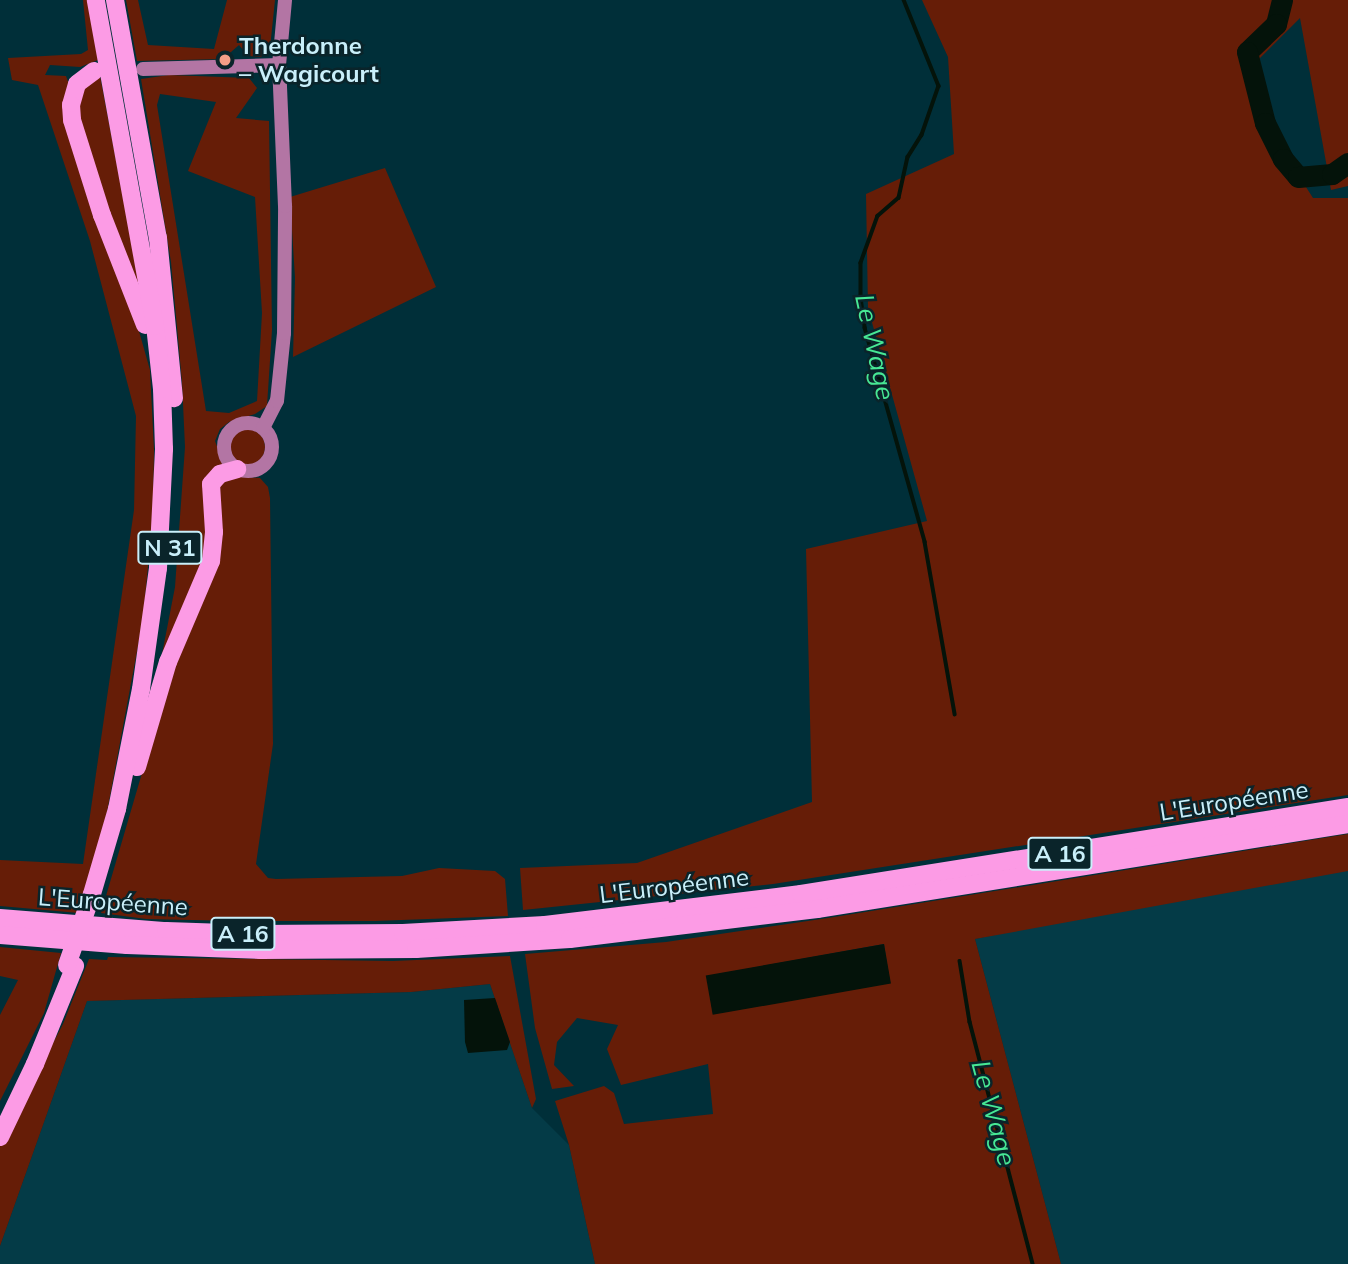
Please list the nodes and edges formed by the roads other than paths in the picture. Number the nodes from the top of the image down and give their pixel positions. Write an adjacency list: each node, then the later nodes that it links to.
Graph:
1 (96, 0): 9 (highway, N 31)
2 (115, 0): 10 (highway, N 31)
3 (285, 0): 4 (street)
4 (279, 65): 5 (street); 7 (street)
5 (143, 69)
6 (93, 71): 9 (highway)
7 (263, 428): 8 (street); 8 (street)
8 (237, 469): 10 (highway)
9 (163, 479): 13 (highway, N 31)
10 (130, 792): 13 (highway, N 31)
11 (1348, 807): 14 (highway, L'Européenne / A 16)
12 (1348, 824): 15 (highway, L'Européenne / A 16)
13 (96, 895): 16 (highway, N 31)
14 (0, 918)
15 (0, 935)
16 (71, 965): 17 (highway, N 31); 18 (highway, N 31)
17 (0, 1119)
18 (0, 1137)

